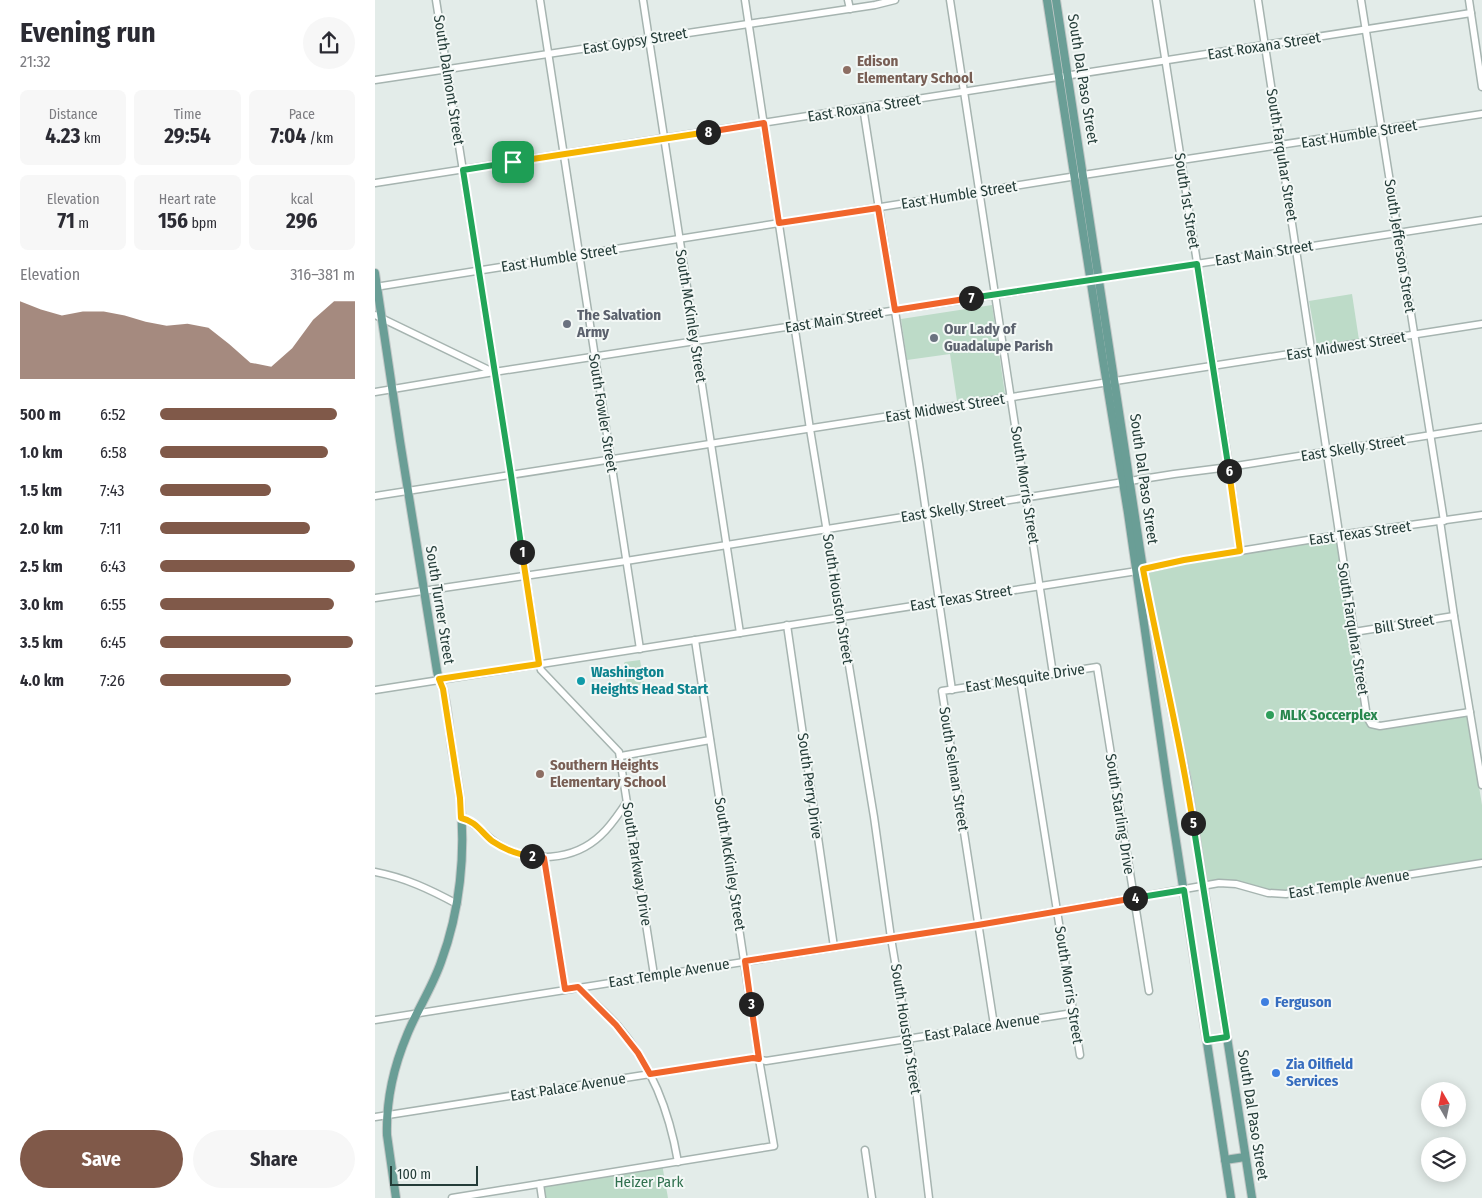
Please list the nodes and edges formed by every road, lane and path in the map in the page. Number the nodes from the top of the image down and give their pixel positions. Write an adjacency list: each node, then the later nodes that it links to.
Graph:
1 (436, 0): 22 (street, South Dalmont Street)
2 (540, 0): 20 (street, South Fowler Street)
3 (643, 0): 18 (street, South McKinley Street)
4 (745, 0): 16 (street, South Houston Street)
5 (848, 0): 14 (street)
6 (895, 0): 14 (street, East Gypsy Street)
7 (950, 0): 27 (street, South Morris Street)
8 (1047, 0): 24 (main road, South Dal Paso Street)
9 (1057, 0): 23 (main road, South Dal Paso Street)
10 (1156, 0): 21 (street, South 1st Street)
11 (1259, 0): 19 (street, South Farquhar Street)
12 (1361, 0): 17 (street, South Jefferson Street)
13 (1469, 0): 15 (street)
14 (849, 9): 16 (street, East Gypsy Street)
15 (1471, 13): 17 (street, East Roxana Street); 26 (street)
16 (748, 24): 18 (street, East Gypsy Street); 30 (street, South Houston Street)
17 (1365, 30): 19 (street, East Roxana Street); 31 (street, South Jefferson Street)
18 (649, 39): 20 (street, East Gypsy Street); 32 (street, South McKinley Street)
19 (1265, 45): 21 (street, East Roxana Street); 33 (street, South Farquhar Street)
20 (548, 54): 22 (street, East Gypsy Street); 34 (street, South Fowler Street)
21 (1165, 61): 23 (street, East Roxana Street); 35 (street, South 1st Street)
22 (447, 70): 25 (street, East Gypsy Street); 36 (street, South Dalmont Street)
23 (1069, 74): 24 (street, East Roxana Street); 37 (main road, South Dal Paso Street)
24 (1059, 76): 27 (street, East Roxana Street); 38 (main road, South Dal Paso Street)
25 (375, 80)
26 (1482, 87)
27 (965, 92): 28 (street, East Roxana Street); 40 (street, South Morris Street)
28 (863, 108): 30 (street, East Roxana Street); 41 (street, South Selman Street)
29 (1482, 114): 31 (street, East Humble Street)
30 (764, 123): 32 (street, East Roxana Street); 43 (street, South Houston Street)
31 (1381, 130): 33 (street, East Humble Street); 44 (street, South Jefferson Street)
32 (664, 139): 34 (street, East Roxana Street); 45 (street, South McKinley Street)
33 (1281, 146): 35 (street, East Humble Street); 46 (street, South Farquhar Street)
34 (564, 154): 36 (street, East Roxana Street); 47 (street, South Fowler Street)
35 (1181, 161): 37 (street, East Humble Street); 48 (street, South 1st Street)
36 (463, 170): 39 (street, East Roxana Street); 49 (street, South Dalmont Street)
37 (1083, 175): 38 (street, East Humble Street); 51 (main road, South Dal Paso Street)
38 (1074, 177): 40 (street, East Humble Street); 52 (main road, South Dal Paso Street)
39 (375, 183)
40 (980, 192): 41 (street, East Humble Street); 54 (street, South Morris Street)
41 (878, 208): 43 (street, East Humble Street); 55 (street, South Selman Street)
42 (1482, 220): 44 (street, East Main Street)
43 (779, 223): 45 (street, East Humble Street); 58 (street, South Houston Street)
44 (1398, 233): 46 (street, East Main Street); 59 (street, South Jefferson Street)
45 (679, 239): 47 (street, East Humble Street); 60 (street, South McKinley Street)
46 (1297, 248): 48 (street, East Main Street); 61 (street, South Farquhar Street)
47 (579, 255): 49 (street, East Humble Street); 62 (street, South Fowler Street)
48 (1197, 264): 51 (street, East Main Street); 63 (street, South 1st Street)
49 (479, 270): 53 (street, East Humble Street); 64 (street, South Dalmont Street)
50 (375, 273): 53 (main road, South Turner Street)
51 (1100, 279): 52 (street, East Main Street); 65 (main road, South Dal Paso Street)
52 (1090, 280): 54 (street, East Main Street); 66 (main road, South Dal Paso Street)
53 (376, 286): 56 (main road, South Turner Street)
54 (996, 295): 55 (street, East Main Street); 69 (street, South Morris Street)
55 (895, 310): 58 (street, East Main Street); 70 (street, South Selman Street)
56 (379, 317): 64 (street); 67 (main road, South Turner Street)
57 (1482, 324): 59 (street, East Midwest Street)
58 (794, 326): 60 (street, East Main Street); 72 (street, South Houston Street)
59 (1414, 336): 61 (street, East Midwest Street); 73 (street, South Jefferson Street)
60 (695, 341): 62 (street, East Main Street); 74 (street, South McKinley Street)
61 (1312, 351): 63 (street, East Midwest Street); 75 (street, South Farquhar Street)
62 (595, 356): 64 (street, East Main Street); 76 (street, South Fowler Street)
63 (1213, 366): 65 (street, East Midwest Street); 77 (street, South 1st Street)
64 (494, 372): 67 (street, East Main Street); 78 (street, South Dalmont Street)
65 (1115, 380): 66 (street, East Midwest Street); 79 (main road, South Dal Paso Street)
66 (1107, 382): 69 (street, East Midwest Street); 79 (main road, South Dal Paso Street)
67 (393, 389): 68 (street, East Main Street); 80 (main road, South Turner Street)
68 (375, 392)
69 (1012, 398): 70 (street, East Midwest Street); 82 (street, South Morris Street)
70 (910, 413): 72 (street, East Midwest Street); 83 (street, South Selman Street)
71 (1482, 427): 73 (street, East Skelly Street)
72 (810, 429): 74 (street, East Midwest Street); 86 (street, South Houston Street)
73 (1430, 436): 75 (street, East Skelly Street); 85 (street, South Jefferson Street)
74 (711, 444): 76 (street, East Midwest Street); 88 (street, South McKinley Street)
75 (1328, 452): 77 (street, East Skelly Street); 87 (street, South Farquhar Street)
76 (611, 460): 78 (street, East Midwest Street); 90 (street, South Fowler Street)
77 (1229, 467): 79 (street, East Skelly Street); 89 (street, South 1st Street)
78 (511, 475): 80 (street, East Midwest Street); 92 (street, South Dalmont Street)
79 (1127, 482): 82 (street, East Skelly Street); 91 (main road, South Dal Paso Street)
80 (409, 491): 81 (street, East Midwest Street); 94 (main road, South Turner Street)
81 (375, 496)
82 (1026, 497): 83 (street, East Skelly Street); 93 (street, South Morris Street)
83 (926, 514): 86 (street, East Skelly Street); 96 (street, South Selman Street)
84 (1482, 515): 85 (street, East Texas Street)
85 (1442, 521): 87 (street, East Texas Street); 97 (street, South Jefferson Street)
86 (827, 530): 88 (street, East Skelly Street); 98 (street, South Houston Street)
87 (1339, 535): 89 (street, East Texas Street); 100 (street, South Farquhar Street)
88 (727, 545): 90 (street, East Skelly Street); 101 (street, South McKinley Street)
89 (1240, 551): 91 (street, East Texas Street)
90 (626, 561): 92 (street, East Skelly Street); 103 (street, South Fowler Street)
91 (1140, 570): 93 (street, East Texas Street); 120 (main road, South Dal Paso Street); 121 (main road, South Dal Paso Street)
92 (525, 576): 94 (street, East Skelly Street); 104 (street, South Dalmont Street)
93 (1040, 586): 96 (street, East Texas Street); 106 (street, South Morris Street)
94 (424, 591): 95 (street, East Skelly Street); 107 (main road, South Turner Street)
95 (375, 598)
96 (938, 601): 98 (street, East Texas Street); 110 (street, South Selman Street)
97 (1454, 616): 100 (street, Bill Street); 111 (street, South Jefferson Street)
98 (841, 617): 99 (street, East Texas Street); 126 (street, South Houston Street)
99 (787, 625): 101 (street, East Texas Street); 127 (street, South Perry Drive)
100 (1354, 632): 111 (street, South Farquhar Street)
101 (740, 633): 102 (street, East Texas Street)
102 (695, 640): 103 (street, East Texas Street); 112 (street, South McKinley Street)
103 (640, 648): 104 (street, East Texas Street)
104 (539, 664): 107 (street, East Texas Street); 113 (street)
105 (1097, 667): 106 (street, East Mesquite Drive); 122 (street, South Starling Drive)
106 (1053, 674): 108 (street, East Mesquite Drive)
107 (439, 679): 109 (street, East Texas Street); 116 (main road, South Turner Street)
108 (1020, 679): 110 (street, East Mesquite Drive); 124 (street, South Morris Street)
109 (375, 690)
110 (952, 690): 125 (street, South Selman Street)
111 (1470, 712): 114 (street, South Jefferson Street)
112 (710, 740): 113 (street); 128 (street, South McKinley Street)
113 (621, 756): 115 (street, South Parkway Drive)
114 (1482, 786)
115 (627, 802): 117 (street); 129 (street, South Parkway Drive)
116 (461, 818): 117 (street); 123 (main road, South Turner Street)
117 (544, 858): 131 (street)
118 (1482, 863): 120 (street, East Temple Avenue)
119 (375, 872): 123 (street)
120 (1203, 886): 121 (street, East Temple Avenue); 137 (main road, South Dal Paso Street)
121 (1184, 890): 122 (street, East Temple Avenue); 139 (main road, South Dal Paso Street)
122 (1133, 899): 124 (street, East Temple Avenue); 132 (street, South Starling Drive)
123 (457, 904): 134 (main road, South Turner Street)
124 (1057, 912): 125 (street, East Temple Avenue); 133 (street, South Morris Street)
125 (978, 925): 126 (street, East Temple Avenue); 136 (street, South Selman Street)
126 (891, 938): 127 (street, East Temple Avenue); 138 (street, South Houston Street)
127 (834, 947): 128 (street, East Temple Avenue)
128 (745, 961): 129 (street, East Temple Avenue); 141 (street, South McKinley Street)
129 (654, 975): 130 (street, East Temple Avenue)
130 (578, 987): 131 (street, East Temple Avenue); 142 (street)
131 (565, 989): 134 (street, East Temple Avenue)
132 (1149, 991)
133 (1073, 1012): 136 (street, East Palace Avenue); 140 (street, South Morris Street)
134 (418, 1013): 135 (street, East Temple Avenue); 143 (main road, South Turner Street)
135 (375, 1020)
136 (994, 1024): 138 (street, East Palace Avenue)
137 (1227, 1037): 139 (main road); 146 (main road, South Dal Paso Street)
138 (908, 1039): 141 (street, East Palace Avenue); 154 (street, South Houston Street)
139 (1207, 1040): 147 (main road, South Dal Paso Street)
140 (1080, 1055)
141 (759, 1059): 142 (street, East Palace Avenue); 148 (street, South McKinley Street)
142 (650, 1074): 143 (street, East Palace Avenue); 148 (street)
143 (388, 1115): 144 (street, East Palace Avenue); 150 (main road, South Turner Street)
144 (375, 1117)
145 (865, 1150): 153 (street)
146 (1245, 1157): 147 (main road); 156 (main road, South Dal Paso Street)
147 (1225, 1160): 155 (main road, South Dal Paso Street)
148 (678, 1162): 149 (street)
149 (539, 1184): 151 (street); 152 (street)
150 (396, 1198)
151 (452, 1198)
152 (542, 1198)
153 (872, 1198)
154 (929, 1198)
155 (1231, 1198)
156 (1252, 1198)

